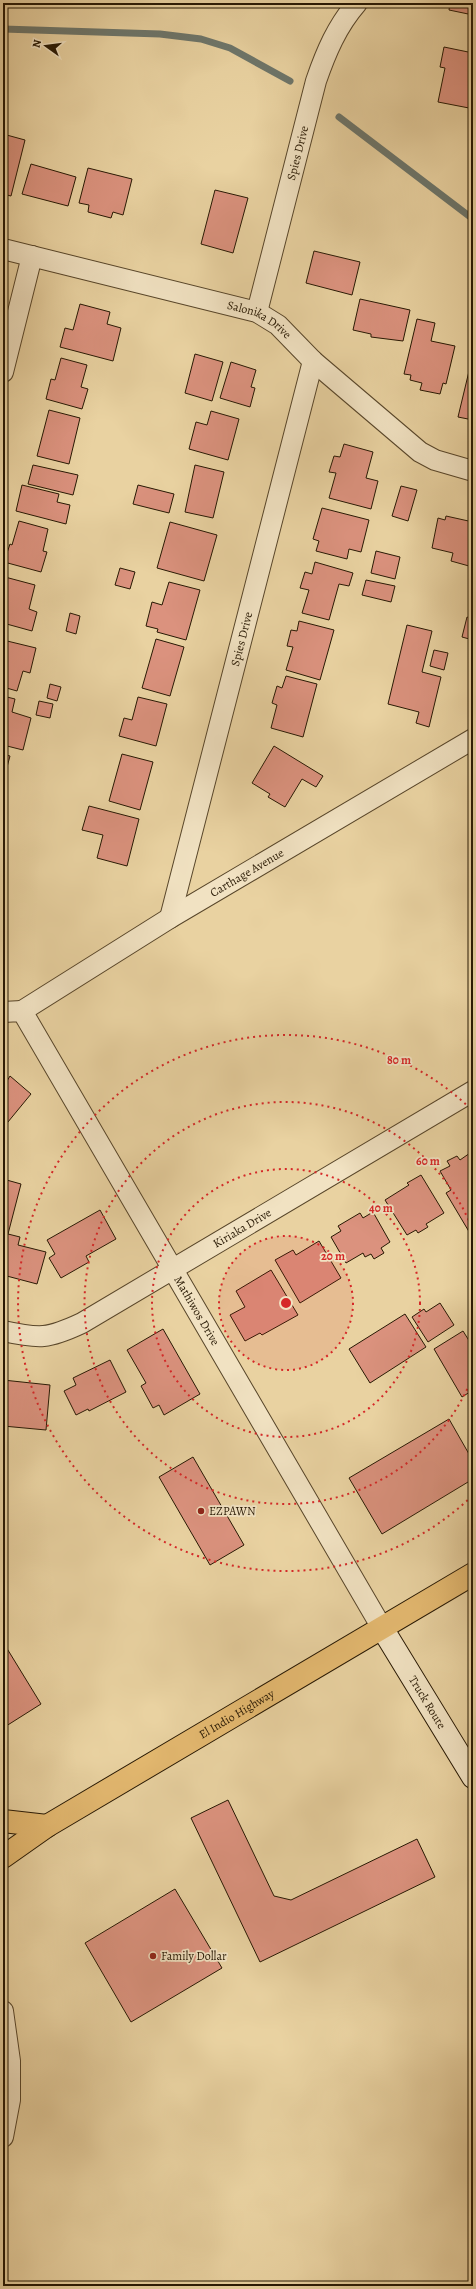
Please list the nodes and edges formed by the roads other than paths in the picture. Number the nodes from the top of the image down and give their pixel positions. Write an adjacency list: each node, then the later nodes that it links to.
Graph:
1 (357, 3): 4 (street, Spies Drive)
2 (3, 249): 3 (street, Salonika Drive)
3 (32, 256): 4 (street, Salonika Drive); 6 (street)
4 (257, 312): 5 (street, Salonika Drive)
5 (313, 361): 7 (street, Salonika Drive); 9 (street, Spies Drive)
6 (3, 372)
7 (473, 471)
8 (473, 739): 9 (street, Carthage Avenue)
9 (170, 918): 10 (street, Carthage Avenue)
10 (13, 1011): 12 (street, Mathiwos Drive)
11 (473, 1091): 12 (street, Kiriaka Drive)
12 (173, 1268): 13 (street, Kiriaka Drive); 15 (street, Mathiwos Drive)
13 (3, 1331)
14 (473, 1574): 15 (main road, El Indio Highway)
15 (382, 1628): 16 (street, Truck Route); 18 (main road, El Indio Highway)
16 (473, 1777)
17 (3, 1821): 18 (main road)
18 (47, 1826): 19 (main road, El Indio Highway)
19 (3, 1857)
20 (3, 2011): 21 (street)
21 (3, 2137)

